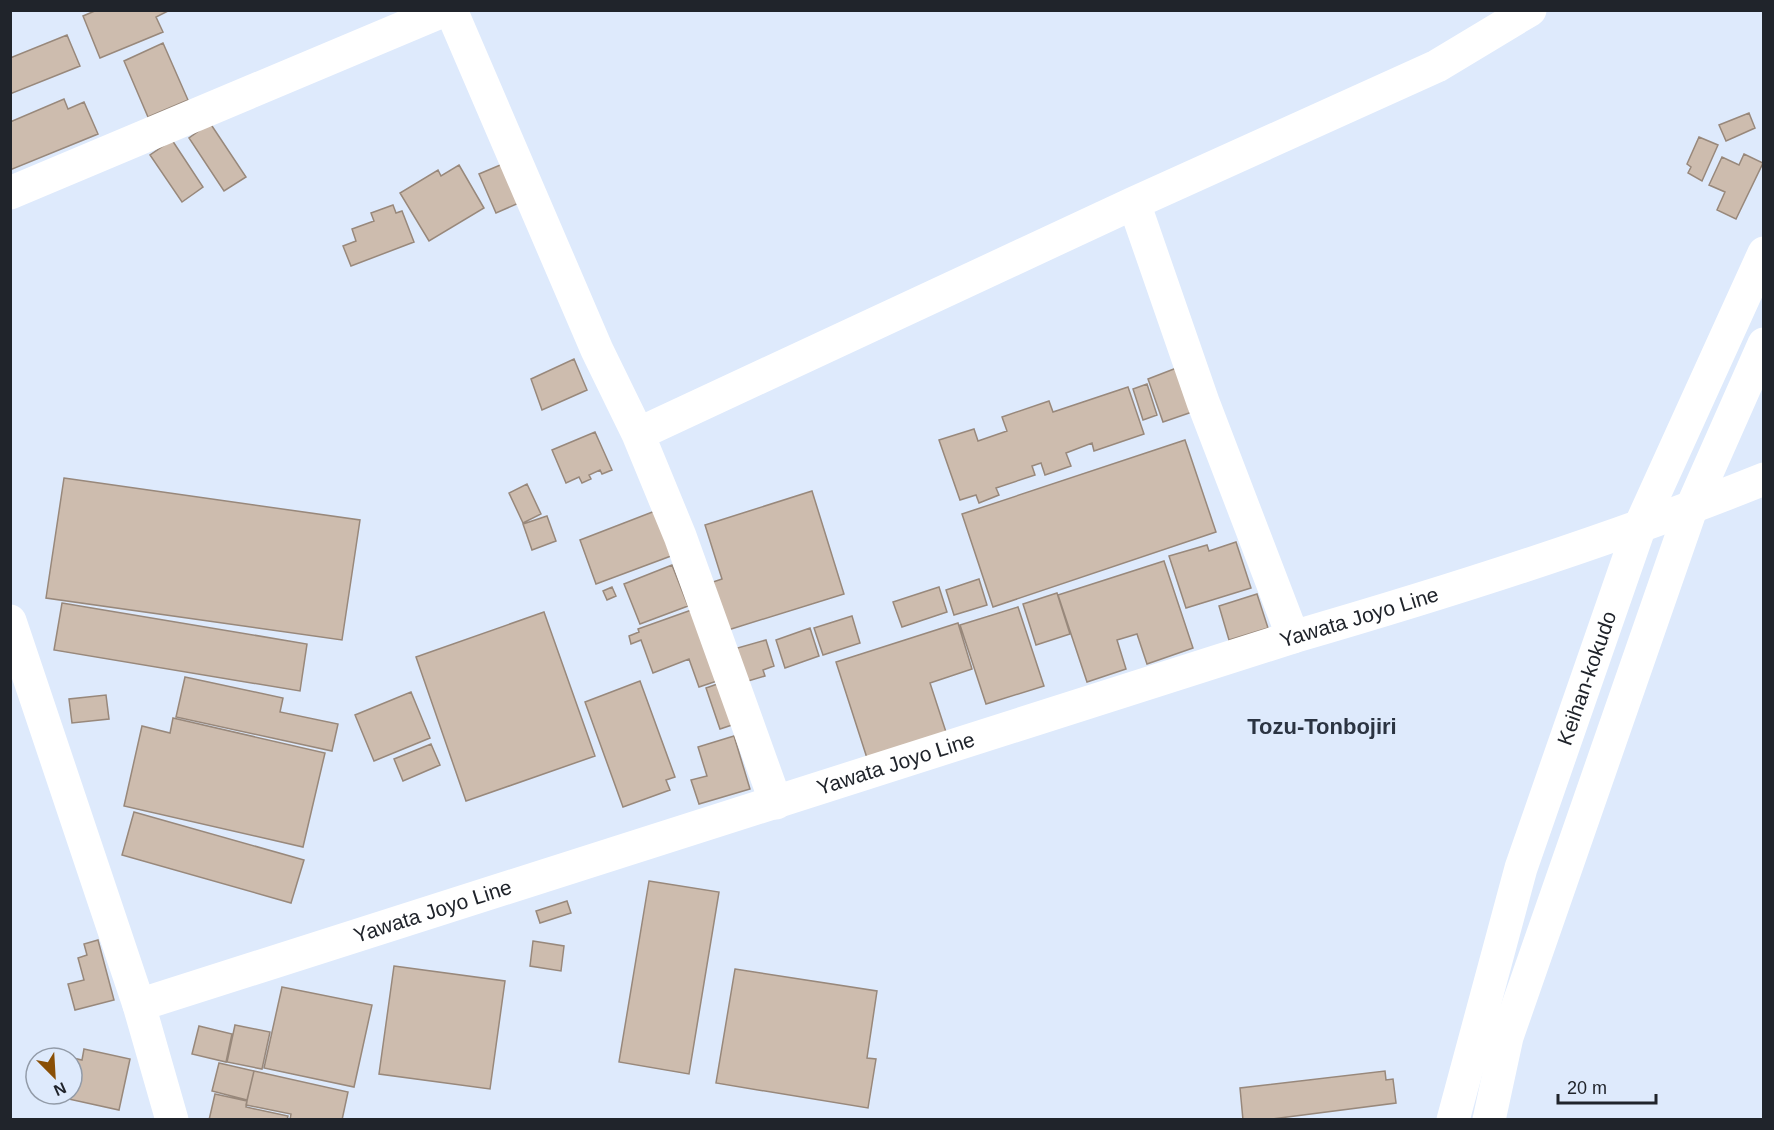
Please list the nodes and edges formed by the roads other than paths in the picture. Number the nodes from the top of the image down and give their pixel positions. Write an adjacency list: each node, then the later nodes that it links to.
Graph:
1 (445, 10): 4 (main road)
2 (451, 10): 8 (main road)
3 (1530, 10): 5 (main road)
4 (10, 193)
5 (1134, 203): 8 (main road); 13 (main road)
6 (1764, 253): 11 (main road, Keihan-kokudo)
7 (1764, 344): 10 (main road, Keihan-kokudo)
8 (638, 434): 14 (main road)
9 (1764, 479): 10 (main road, Yawata Joyo Line)
10 (1691, 508): 11 (main road, Yawata Joyo Line); 18 (main road, Keihan-kokudo)
11 (1640, 526): 13 (main road, Yawata Joyo Line); 17 (main road, Keihan-kokudo)
12 (10, 621): 15 (main road)
13 (1293, 637): 14 (main road, Yawata Joyo Line)
14 (776, 803): 15 (main road, Yawata Joyo Line)
15 (139, 1005): 16 (main road)
16 (172, 1119)
17 (1453, 1119)
18 (1489, 1119)

